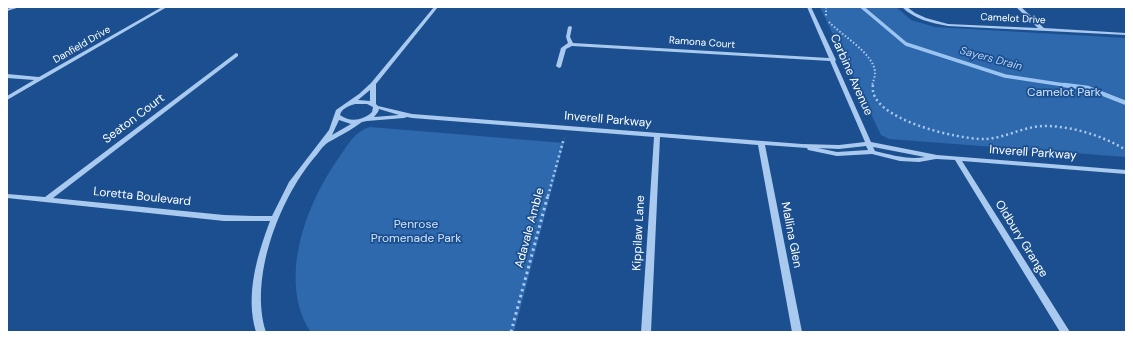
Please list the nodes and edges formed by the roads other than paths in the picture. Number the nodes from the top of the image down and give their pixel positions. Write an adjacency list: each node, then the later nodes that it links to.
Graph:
1 (18, 7): 7 (street)
2 (165, 7): 16 (street, Danfield Drive)
3 (436, 7): 17 (street)
4 (809, 7): 13 (street, Carbine Avenue)
5 (904, 7): 9 (street, Camelot Drive)
6 (1018, 7): 9 (street)
7 (7, 10)
8 (570, 28): 11 (street)
9 (1043, 30): 10 (street, Camelot Drive)
10 (1126, 34)
11 (571, 44): 13 (street, Ramona Court); 14 (street)
12 (236, 56): 34 (street, Seaton Court)
13 (833, 60): 27 (street, Carbine Avenue)
14 (559, 66)
15 (7, 76): 16 (street)
16 (40, 79): 18 (street, Danfield Drive)
17 (372, 84): 19 (street); 20 (street)
18 (7, 98)
19 (348, 104): 20 (street, Inverell Parkway); 21 (street)
20 (374, 106): 22 (street, Inverell Parkway); 23 (street)
21 (337, 116): 23 (street, Inverell Parkway); 25 (street)
22 (412, 116): 23 (street, Inverell Parkway); 24 (street, Inverell Parkway)
23 (364, 119): 25 (street)
24 (657, 135): 26 (street, Inverell Parkway); 37 (street, Kippilaw Lane)
25 (323, 143): 35 (street)
26 (761, 143): 28 (street, Inverell Parkway); 38 (street, Mallina Glen)
27 (869, 144): 28 (street, Inverell Parkway); 29 (street, Carbine Avenue); 30 (street, Inverell Parkway)
28 (802, 146): 29 (street, Inverell Parkway)
29 (872, 152): 30 (street, Inverell Parkway)
30 (938, 157): 31 (street, Inverell Parkway)
31 (957, 158): 32 (street, Inverell Parkway); 39 (street, Oldbury Grange)
32 (1126, 172)
33 (7, 196): 34 (street, Loretta Boulevard)
34 (46, 200): 35 (street, Loretta Boulevard)
35 (275, 218): 36 (street)
36 (261, 332)
37 (646, 332)
38 (797, 332)
39 (1065, 332)

